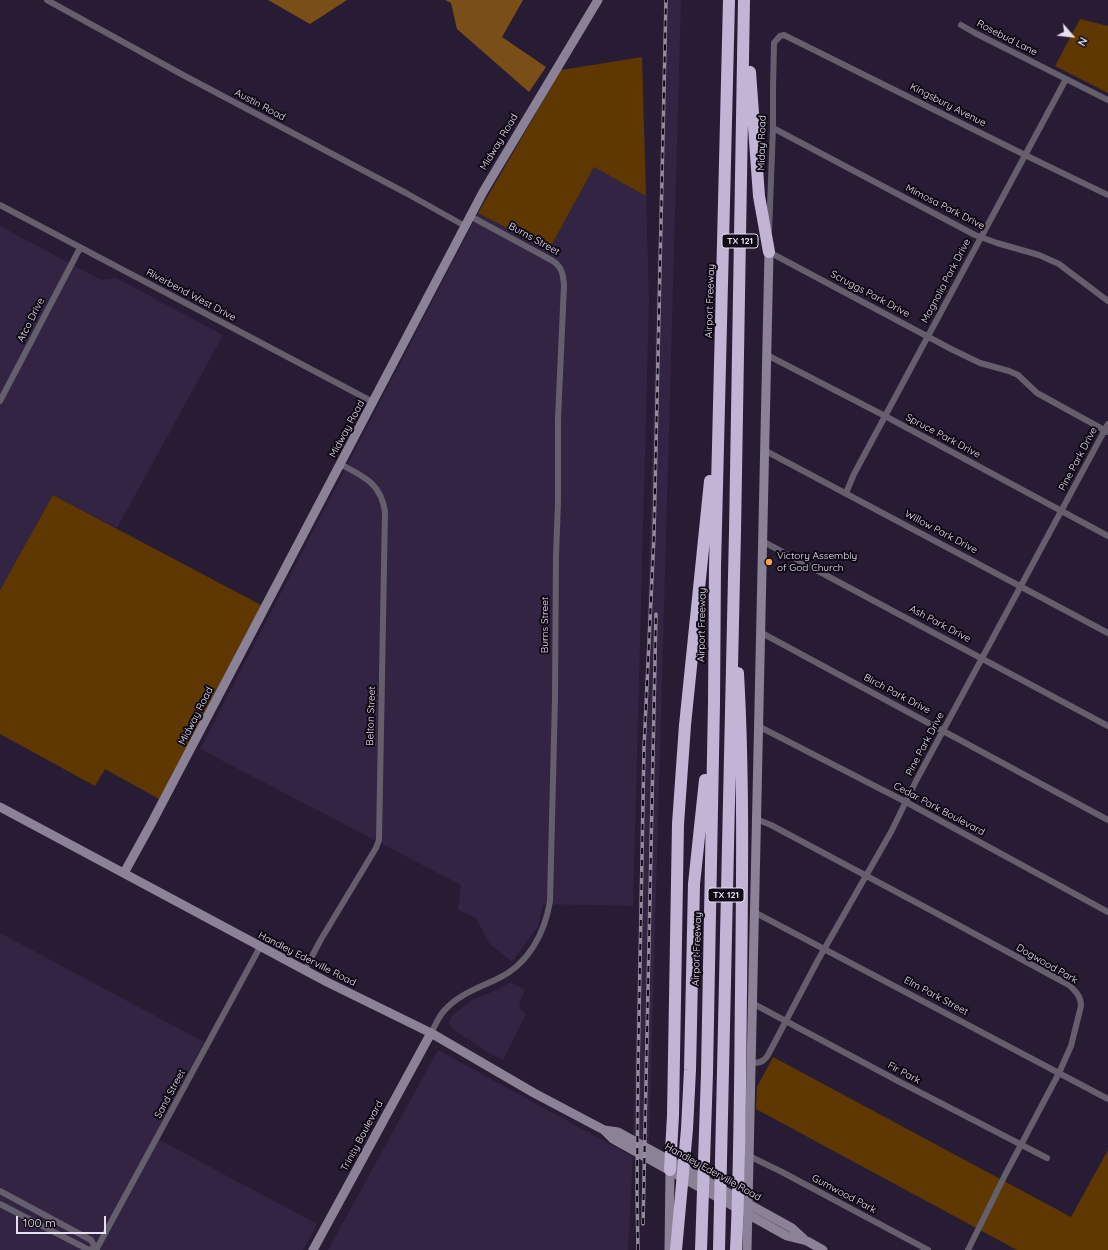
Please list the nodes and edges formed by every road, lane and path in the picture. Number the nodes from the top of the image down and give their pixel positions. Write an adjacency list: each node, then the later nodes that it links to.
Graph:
1 (47, 0): 14 (street, Austin Road)
2 (598, 0): 13 (main road, Midway Road)
3 (728, 0): 21 (highway, Airport Freeway / TX 121)
4 (744, 0): 17 (highway); 34 (highway, TX 121)
5 (961, 25): 7 (street, Rosebud Lane)
6 (780, 36): 9 (street, Miday Road); 10 (street, Kingsbury Avenue)
7 (1066, 79): 8 (street, Rosebud Lane); 10 (street, Magnolia Park Drive)
8 (1108, 100)
9 (773, 128): 15 (street, Mimosa Park Drive); 17 (street, Miday Road)
10 (1025, 155): 11 (street, Kingsbury Avenue); 15 (street, Magnolia Park Drive)
11 (1108, 195)
12 (0, 205): 16 (street, Riverbend West Drive)
13 (470, 216): 14 (main road, Midway Road); 55 (street, Burns Street)
14 (465, 226): 23 (main road, Midway Road)
15 (981, 237): 18 (street, Mimosa Park Drive); 19 (street, Magnolia Park Drive)
16 (80, 248): 22 (street, Atco Drive); 23 (street, Riverbend West Drive)
17 (769, 252): 19 (street, Scruggs Park Drive); 20 (main road)
18 (1108, 301)
19 (928, 336): 24 (street, Magnolia Park Drive); 26 (street, Scruggs Park Drive)
20 (766, 355): 24 (street, Spruce Park Drive); 27 (main road)
21 (718, 395): 38 (highway, Airport Freeway / TX 121); 62 (highway)
22 (0, 401)
23 (373, 402): 28 (main road, Midway Road)
24 (885, 416): 29 (street, Magnolia Park Drive); 30 (street, Spruce Park Drive)
25 (1108, 424): 26 (street, Pine Park Drive)
26 (1106, 431): 30 (street, Pine Park Drive)
27 (764, 450): 29 (street, Willow Park Drive); 32 (main road)
28 (340, 464): 46 (main road, Midway Road); 52 (street, Belton Street)
29 (846, 493): 33 (street, Willow Park Drive)
30 (1061, 512): 31 (street, Spruce Park Drive); 33 (street, Pine Park Drive)
31 (1108, 536)
32 (762, 541): 35 (main road); 37 (street, Ash Park Drive)
33 (1021, 586): 36 (street, Willow Park Drive); 37 (street, Pine Park Drive)
34 (732, 629): 73 (highway, TX 121); 74 (highway)
35 (760, 632): 39 (main road); 41 (street, Birch Park Drive)
36 (1108, 633)
37 (982, 658): 40 (street, Ash Park Drive); 41 (street, Pine Park Drive)
38 (714, 703): 71 (highway); 72 (highway, Airport Freeway / TX 121)
39 (758, 726): 42 (street, Cedar Park Boulevard); 44 (main road)
40 (1108, 726)
41 (943, 731): 42 (street, Pine Park Drive); 45 (street, Birch Park Drive)
42 (906, 802): 47 (street, Pine Park Drive); 49 (street, Cedar Park Boulevard)
43 (0, 807): 46 (main road, Handley Ederville Road)
44 (756, 819): 47 (street, Dogwood Park); 48 (main road)
45 (1108, 820)
46 (124, 873): 50 (main road, Handley Ederville Road)
47 (866, 875): 51 (street, Pine Park Drive); 57 (street, Dogwood Park)
48 (754, 912): 51 (street, Elm Park Street); 53 (main road)
49 (1108, 912)
50 (260, 947): 52 (main road, Handley Ederville Road); 68 (street, Sand Street)
51 (825, 948): 54 (street, Pine Park Drive); 57 (street, Elm Park Street)
52 (305, 970): 55 (main road, Handley Ederville Road)
53 (752, 1003): 54 (street, Fir Park); 56 (main road)
54 (787, 1021): 56 (street, Pine Park Drive); 59 (street, Fir Park)
55 (431, 1033): 62 (main road, Handley Ederville Road); 69 (main road, Trinity Boulevard)
56 (751, 1064): 60 (main road)
57 (1059, 1073): 58 (street, Elm Park Street); 59 (street, Dogwood Park)
58 (1108, 1099)
59 (1021, 1145): 61 (street, Fir Park); 78 (street, Dogwood Park)
60 (749, 1156): 65 (main road); 77 (street, Gumwood Park)
61 (1047, 1158)
62 (670, 1166): 65 (main road, Handley Ederville Road); 66 (main road, Handley Ederville Road); 70 (main road)
63 (0, 1191): 68 (street)
64 (0, 1204): 68 (street)
65 (748, 1204): 66 (main road); 67 (main road, Handley Ederville Road)
66 (748, 1213): 67 (main road, Handley Ederville Road); 75 (main road)
67 (806, 1241): 76 (main road, Handley Ederville Road)
68 (97, 1250)
69 (313, 1250)
70 (669, 1250)
71 (676, 1250)
72 (701, 1250)
73 (719, 1250)
74 (736, 1250)
75 (747, 1250)
76 (823, 1250)
77 (928, 1250)
78 (968, 1250)

